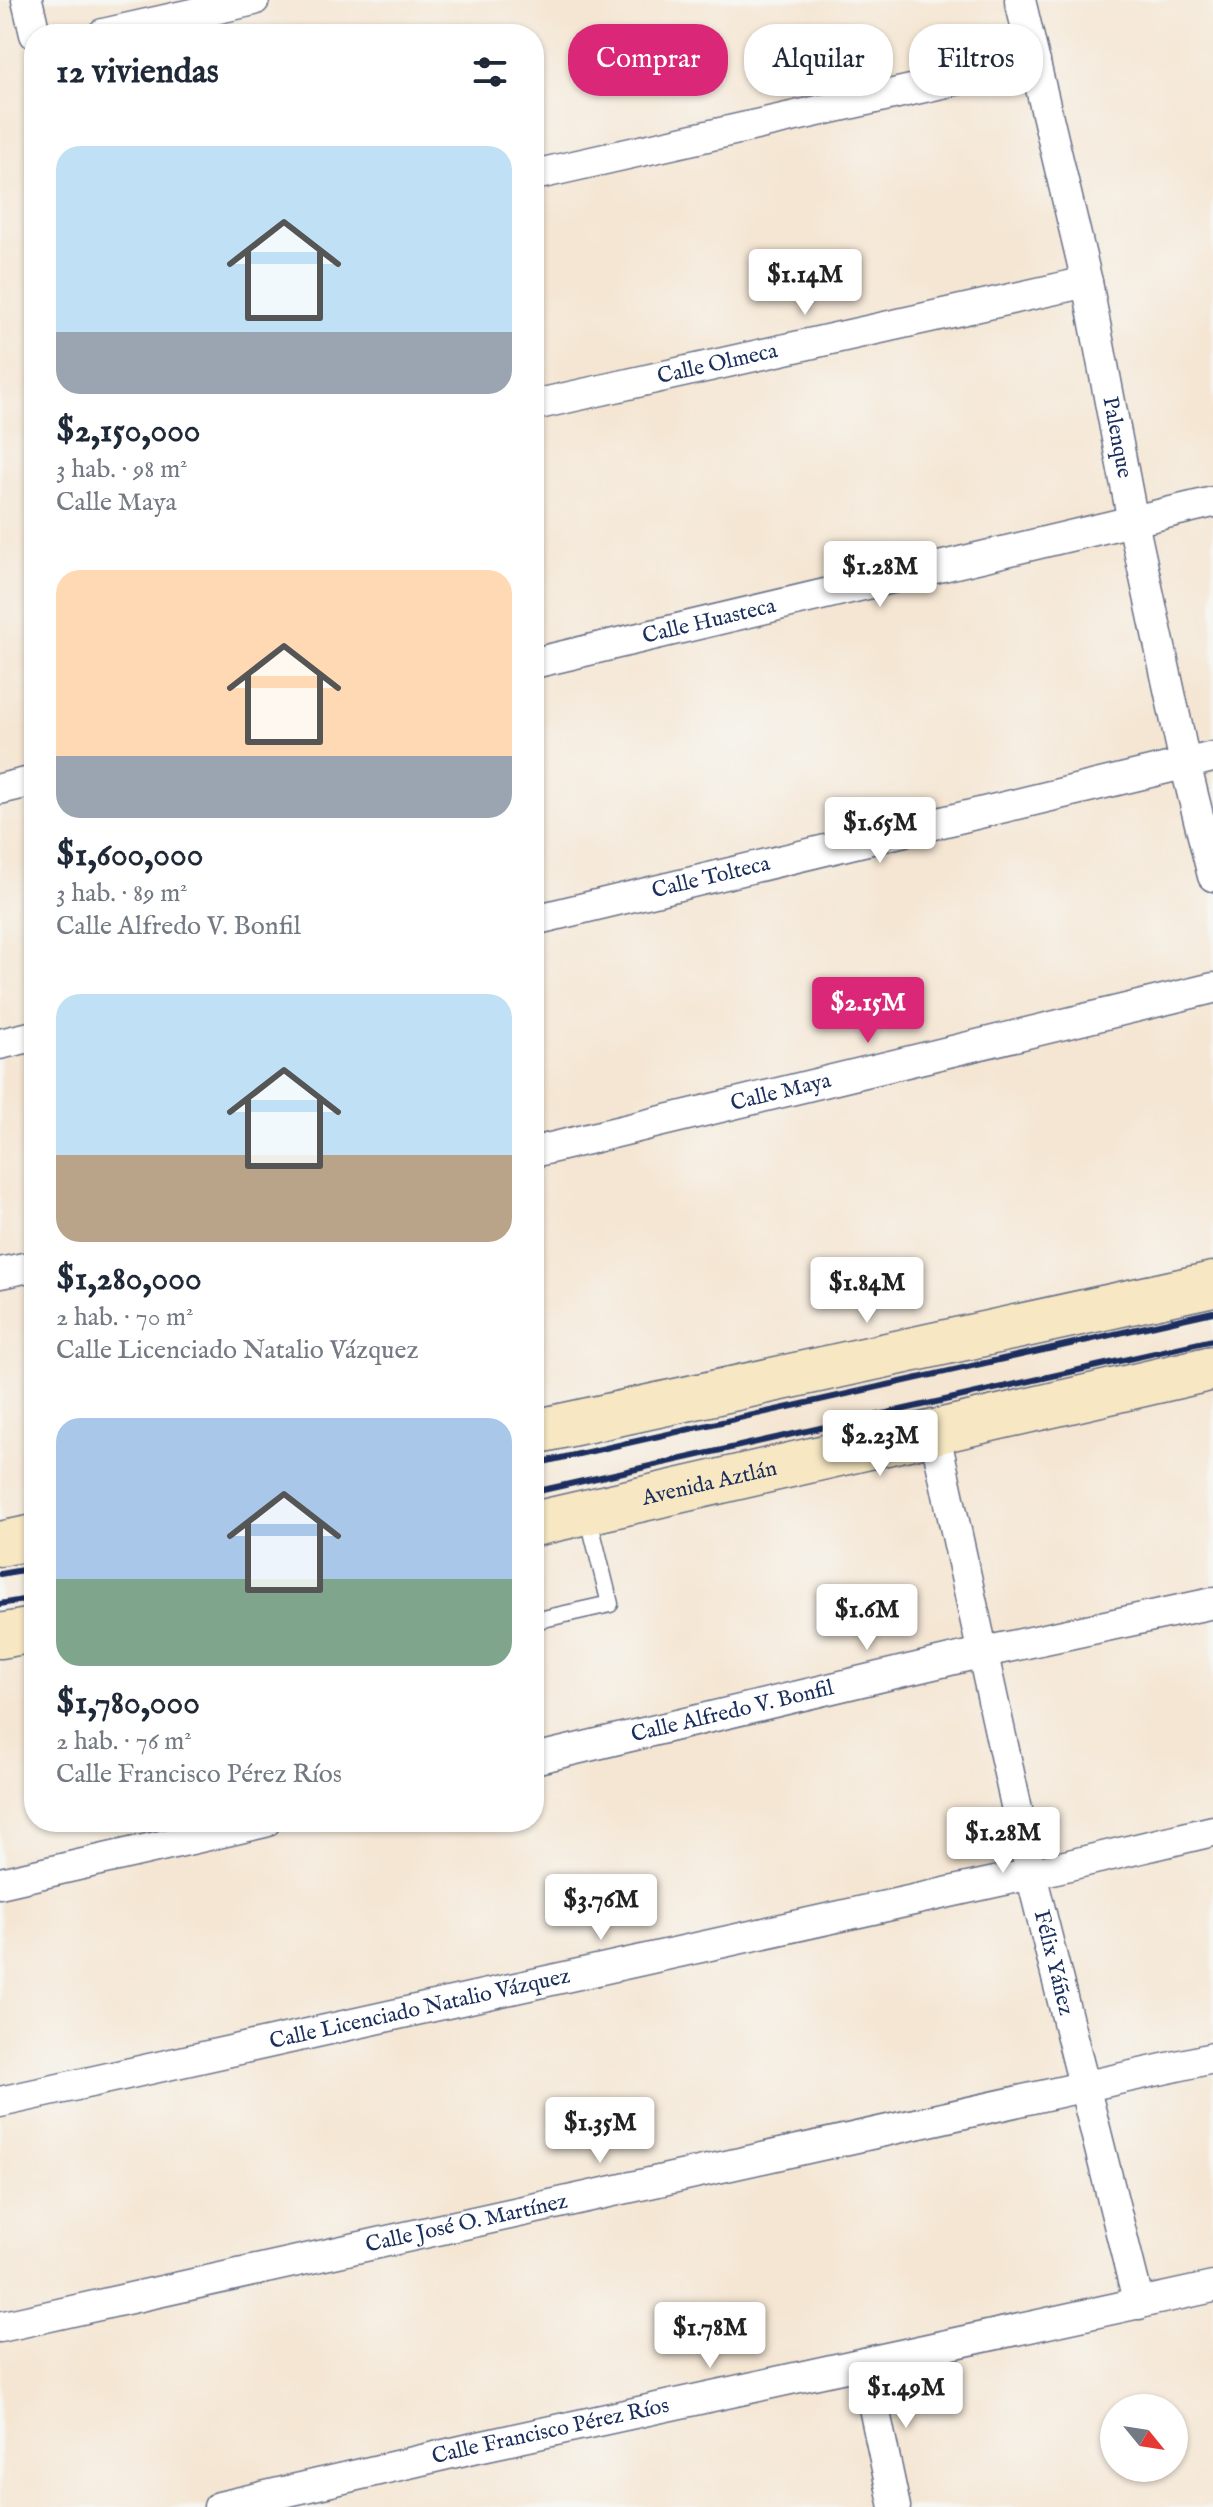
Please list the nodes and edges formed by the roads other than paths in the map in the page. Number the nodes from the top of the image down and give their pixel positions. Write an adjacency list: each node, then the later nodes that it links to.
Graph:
1 (27, 0): 4 (street)
2 (254, 0): 5 (street)
3 (1020, 0): 6 (street, Palenque)
4 (33, 24)
5 (147, 24)
6 (1026, 24)
7 (909, 90): 9 (street)
8 (1043, 96): 10 (street, Palenque)
9 (544, 173)
10 (1087, 282): 11 (street, Calle Olmeca); 13 (street, Palenque)
11 (544, 403)
12 (1213, 502): 13 (street, Calle Huasteca)
13 (1133, 522): 14 (street, Calle Huasteca); 15 (street, Palenque)
14 (544, 661)
15 (1199, 760): 18 (street, Palenque); 19 (street, Calle Tolteca)
16 (24, 783): 17 (street)
17 (0, 789)
18 (1213, 876)
19 (544, 918)
20 (1213, 988): 23 (street, Calle Maya)
21 (24, 1038): 22 (street)
22 (0, 1044)
23 (544, 1150)
24 (24, 1268): 25 (street)
25 (0, 1273)
26 (1213, 1284): 28 (main road)
27 (1213, 1368): 29 (main road, Avenida Aztlán)
28 (544, 1430)
29 (934, 1430): 30 (main road, Avenida Aztlán); 38 (street, Félix Yáñez)
30 (587, 1513): 31 (main road, Avenida Aztlán); 35 (lane)
31 (544, 1522)
32 (24, 1539): 33 (main road)
33 (0, 1544)
34 (1213, 1603): 38 (street, Calle Alfredo V. Bonfil)
35 (544, 1619)
36 (24, 1632): 37 (main road)
37 (0, 1636)
38 (984, 1652): 39 (street, Calle Alfredo V. Bonfil); 42 (street, Félix Yáñez)
39 (544, 1757)
40 (1213, 1831): 42 (street, Calle Licenciado Natalio Vázquez)
41 (222, 1832): 43 (street)
42 (1031, 1874): 45 (street, Félix Yáñez); 46 (street, Calle Licenciado Natalio Vázquez)
43 (0, 1883)
44 (1213, 2058): 45 (street, Calle José O. Martínez)
45 (1084, 2088): 48 (street, Félix Yáñez); 49 (street, Calle José O. Martínez)
46 (0, 2102)
47 (1213, 2287): 48 (street, Calle Francisco Pérez Ríos)
48 (1139, 2304): 50 (street, Calle Francisco Pérez Ríos)
49 (0, 2327)
50 (865, 2365): 51 (street, Calle Francisco Pérez Ríos); 52 (street)
51 (219, 2507)
52 (895, 2507)

